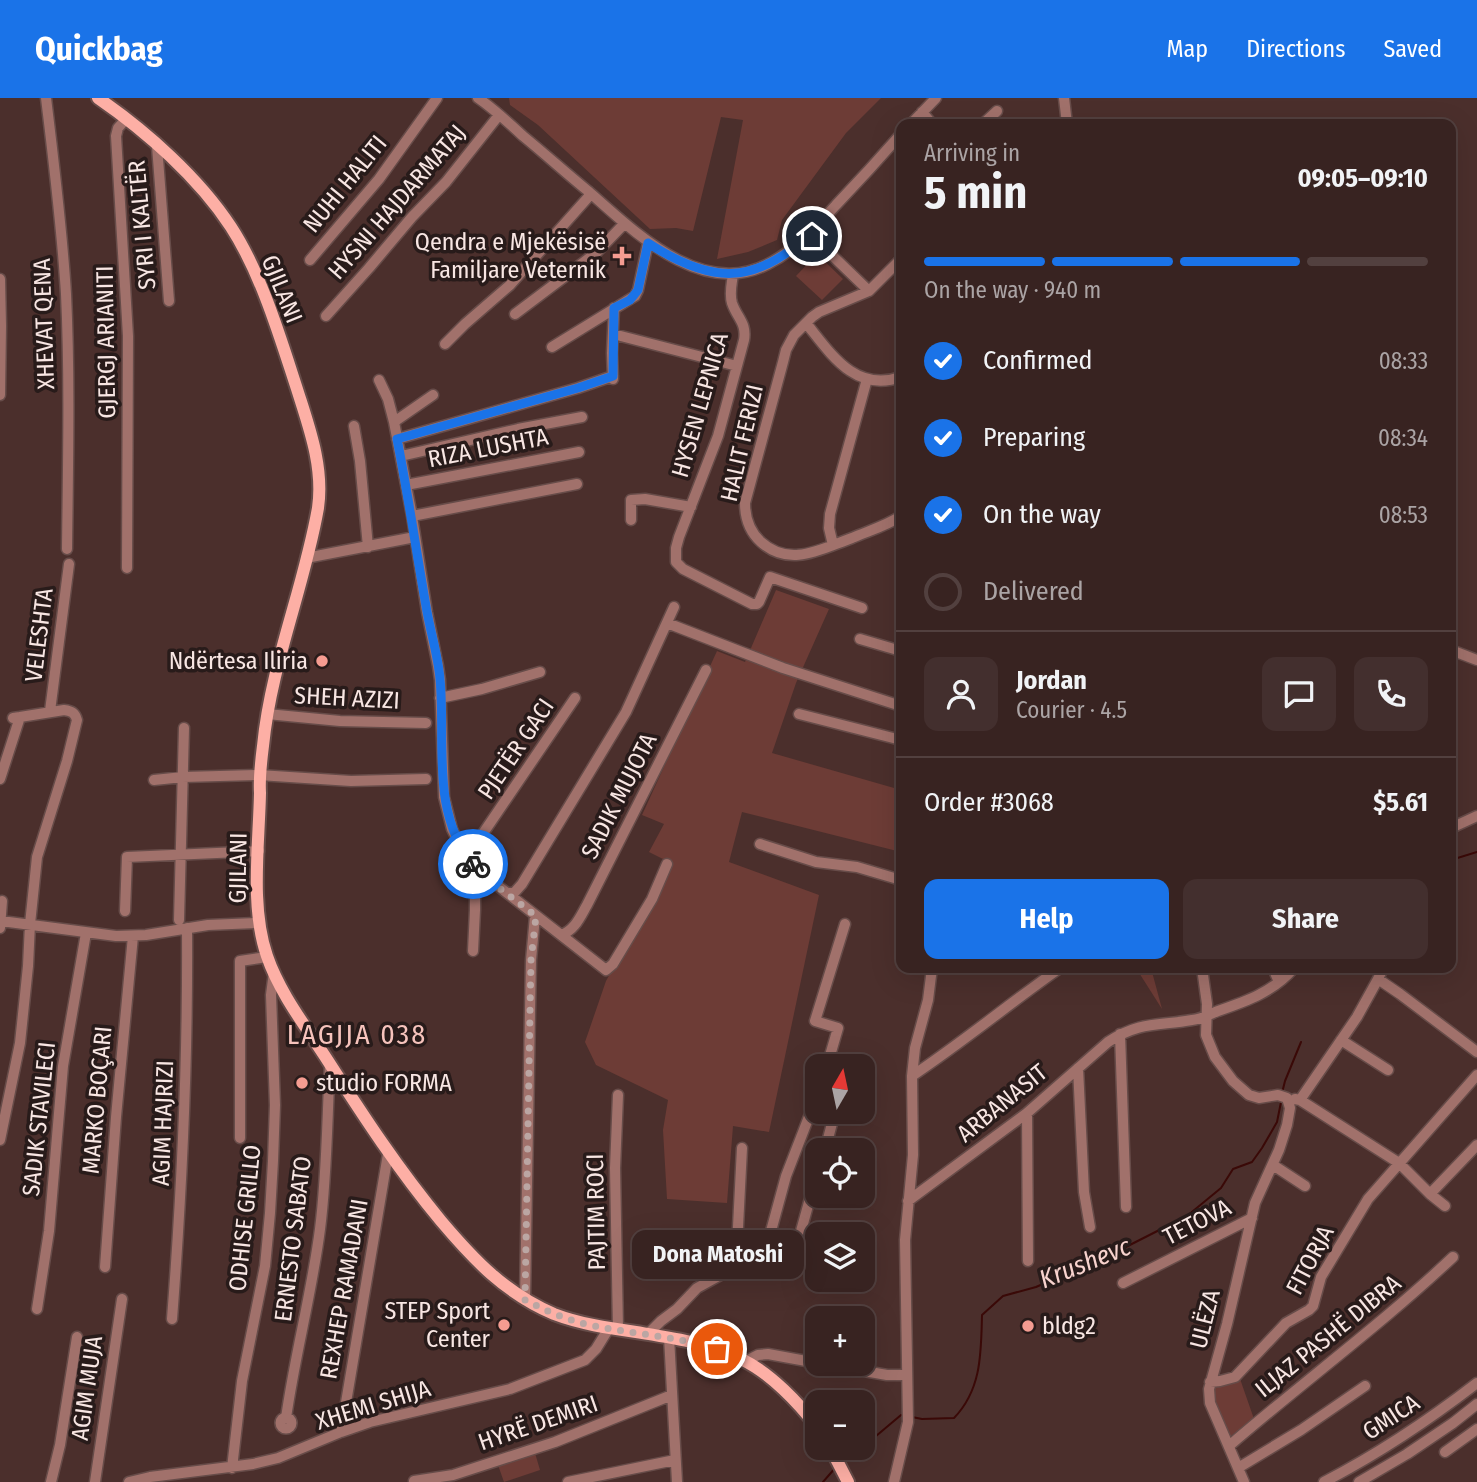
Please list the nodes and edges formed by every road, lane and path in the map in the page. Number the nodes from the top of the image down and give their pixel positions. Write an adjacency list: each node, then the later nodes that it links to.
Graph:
1 (46, 98): 55 (street, XHEVAT QENA)
2 (98, 98): 10 (main road, GJILANI)
3 (437, 98): 21 (street, NUHI HALITI)
4 (478, 98): 9 (street)
5 (936, 98): 8 (street)
6 (1064, 98): 14 (street)
7 (998, 111): 13 (street)
8 (922, 112): 11 (street); 12 (street)
9 (499, 115): 17 (street); 29 (street, HYSNI HAJDARMATAJ)
10 (126, 119): 16 (main road, GJILANI); 58 (street, GJERGJ ARIANITI)
11 (916, 119)
12 (928, 119)
13 (989, 119)
14 (1066, 119)
15 (896, 139): 19 (street)
16 (157, 146): 26 (street, SYRI I KALTËR); 56 (main road, GJILANI)
17 (591, 194): 18 (street); 32 (street)
18 (624, 224): 20 (street); 28 (street)
19 (810, 234): 23 (street); 25 (street)
20 (648, 243): 23 (street); 27 (street)
21 (310, 260)
22 (896, 263): 25 (street, HALIT FERIZI)
23 (733, 274): 34 (street, HYSEN LEPNICA)
24 (0, 279): 38 (street)
25 (869, 292): 30 (street, HALIT FERIZI)
26 (169, 301)
27 (614, 308): 31 (street); 33 (street)
28 (515, 314)
29 (326, 316)
30 (806, 323): 36 (street); 53 (street, HALIT FERIZI)
31 (613, 334): 34 (street); 43 (street)
32 (445, 344)
33 (552, 347)
34 (737, 366): 48 (street, HYSEN LEPNICA)
35 (896, 378): 36 (street)
36 (867, 379): 53 (street)
37 (379, 380): 41 (street)
38 (0, 395)
39 (433, 395): 41 (street)
40 (582, 417): 45 (street)
41 (394, 422): 43 (street)
42 (354, 426): 54 (street)
43 (397, 439): 45 (street)
44 (579, 452): 47 (street, RIZA LUSHTA)
45 (401, 456): 47 (street)
46 (578, 484): 49 (street)
47 (406, 485): 49 (street)
48 (691, 507): 51 (street, HYSEN LEPNICA); 60 (street, HYSEN LEPNICA)
49 (412, 516): 52 (street)
50 (896, 519): 53 (street, HALIT FERIZI)
51 (631, 520)
52 (415, 537): 54 (street); 68 (street)
53 (833, 545)
54 (368, 547): 56 (street)
55 (67, 549)
56 (306, 558): 72 (main road, GJILANI)
57 (69, 564): 71 (street, VELESHTA)
58 (127, 568)
59 (674, 607): 61 (street)
60 (862, 608)
61 (667, 623): 70 (street); 92 (street)
62 (860, 639): 63 (street)
63 (896, 650)
64 (1456, 652): 65 (street)
65 (1477, 660)
66 (706, 670): 104 (street, SADIK MUJOTA)
67 (540, 672): 68 (street)
68 (440, 698): 89 (street)
69 (575, 698): 89 (street, PJETËR GACI)
70 (896, 704)
71 (50, 711): 81 (street); 99 (street)
72 (267, 714): 74 (street, SHEH AZIZI); 79 (main road, GJILANI)
73 (799, 714): 77 (street)
74 (426, 723)
75 (824, 725): 78 (street)
76 (184, 728): 80 (street)
77 (896, 739)
78 (896, 745)
79 (259, 775): 80 (street); 82 (street); 87 (main road, GJILANI)
80 (183, 777): 83 (street); 88 (street)
81 (0, 779)
82 (426, 779)
83 (154, 780)
84 (1477, 816): 85 (street)
85 (1456, 826)
86 (760, 844): 91 (street)
87 (259, 851): 88 (street); 98 (main road, GJILANI)
88 (181, 855): 94 (street); 96 (street)
89 (471, 862): 92 (street); 106 (street)
90 (667, 864): 104 (street)
91 (896, 879)
92 (508, 894): 95 (street)
93 (2, 901): 97 (street)
94 (125, 911)
95 (536, 916): 104 (street); 154 (street)
96 (178, 920)
97 (1, 921): 99 (street); 101 (street)
98 (259, 923): 102 (street); 107 (main road, GJILANI)
99 (30, 924): 103 (street); 133 (street)
100 (845, 924): 121 (street)
101 (0, 928)
102 (187, 928): 105 (street); 156 (street, AGIM HAJRIZI)
103 (86, 933): 105 (street); 155 (street, SADIK STAVILECI)
104 (561, 935)
105 (133, 936): 151 (street, MARKO BOÇARI)
106 (473, 951)
107 (268, 957): 108 (main road, GJILANI); 132 (street)
108 (274, 971): 122 (main road, GJILANI); 178 (street, ODHISE GRILLO)
109 (931, 973): 126 (street)
110 (1053, 973): 126 (street)
111 (1203, 973): 117 (street)
112 (1275, 973): 116 (street)
113 (1289, 973): 116 (street, ARBANASIT)
114 (1381, 973): 115 (street)
115 (1378, 979): 119 (street); 120 (street)
116 (1279, 982): 117 (street, ARBANASIT)
117 (1206, 1016): 118 (street, ARBANASIT); 128 (street)
118 (1120, 1034): 123 (street, ARBANASIT); 143 (street)
119 (1341, 1040): 124 (street); 129 (street)
120 (1477, 1052)
121 (830, 1054)
122 (330, 1064): 136 (main road, GJILANI); 171 (street, ERNESTO SABATO)
123 (1078, 1068): 130 (street, ARBANASIT); 146 (street)
124 (1388, 1070)
125 (1477, 1075): 137 (street, FITORJA)
126 (912, 1076): 141 (street)
127 (618, 1095): 157 (street, PAJTIM ROCI)
128 (1283, 1096): 129 (street); 138 (street, ULËZA)
129 (1300, 1100): 137 (street)
130 (1027, 1112): 141 (street, ARBANASIT); 149 (street)
131 (806, 1124): 147 (street)
132 (240, 1138)
133 (0, 1140)
134 (1477, 1145): 140 (street)
135 (742, 1148): 150 (street)
136 (388, 1154): 154 (main road, GJILANI); 173 (street, REXHEP RAMADANI)
137 (1399, 1163): 140 (street); 165 (street, FITORJA)
138 (1273, 1165): 139 (street); 145 (street, ULËZA)
139 (1305, 1186)
140 (1430, 1194): 142 (street)
141 (908, 1200): 164 (street)
142 (1446, 1206)
143 (1126, 1207)
144 (806, 1208): 147 (street)
145 (1252, 1217): 152 (street, TETOVA); 165 (street, ULËZA)
146 (1090, 1227)
147 (762, 1252): 150 (street)
148 (1453, 1257): 174 (street, ILJAZ PASHË DIBRA)
149 (1028, 1261)
150 (736, 1266): 158 (street)
151 (105, 1267)
152 (1123, 1283)
153 (122, 1299): 183 (street, AGIM MUJA)
154 (525, 1300): 157 (main road, GJILANI)
155 (37, 1309)
156 (172, 1319)
157 (614, 1329): 158 (main road, GJILANI); 173 (street, XHEMI SHIJA)
158 (648, 1334): 160 (main road, GJILANI)
159 (78, 1336): 182 (street)
160 (669, 1338): 161 (main road, GJILANI); 168 (street)
161 (746, 1361): 162 (street); 170 (main road, GJILANI)
162 (805, 1361)
163 (875, 1374): 164 (street)
164 (906, 1375): 187 (street)
165 (1210, 1382): 174 (street, ULËZA)
166 (1477, 1382): 189 (street, GMICA)
167 (1365, 1386): 179 (street)
168 (672, 1395): 177 (street); 181 (street, HYRË DEMIRI)
169 (1477, 1404): 190 (street)
170 (805, 1410)
171 (286, 1418)
172 (1477, 1429): 175 (street)
173 (341, 1432): 178 (street, XHEMI SHIJA)
174 (1229, 1446): 179 (street, ULËZA)
175 (1446, 1452)
176 (838, 1460): 180 (main road)
177 (675, 1461): 185 (street); 186 (street)
178 (232, 1468): 184 (street, XHEMI SHIJA)
179 (1238, 1468): 188 (street, ULËZA)
180 (847, 1479)
181 (414, 1481)
182 (51, 1482)
183 (95, 1482)
184 (129, 1482)
185 (568, 1482)
186 (677, 1482)
187 (894, 1482)
188 (1244, 1482)
189 (1324, 1482)
190 (1359, 1482)

